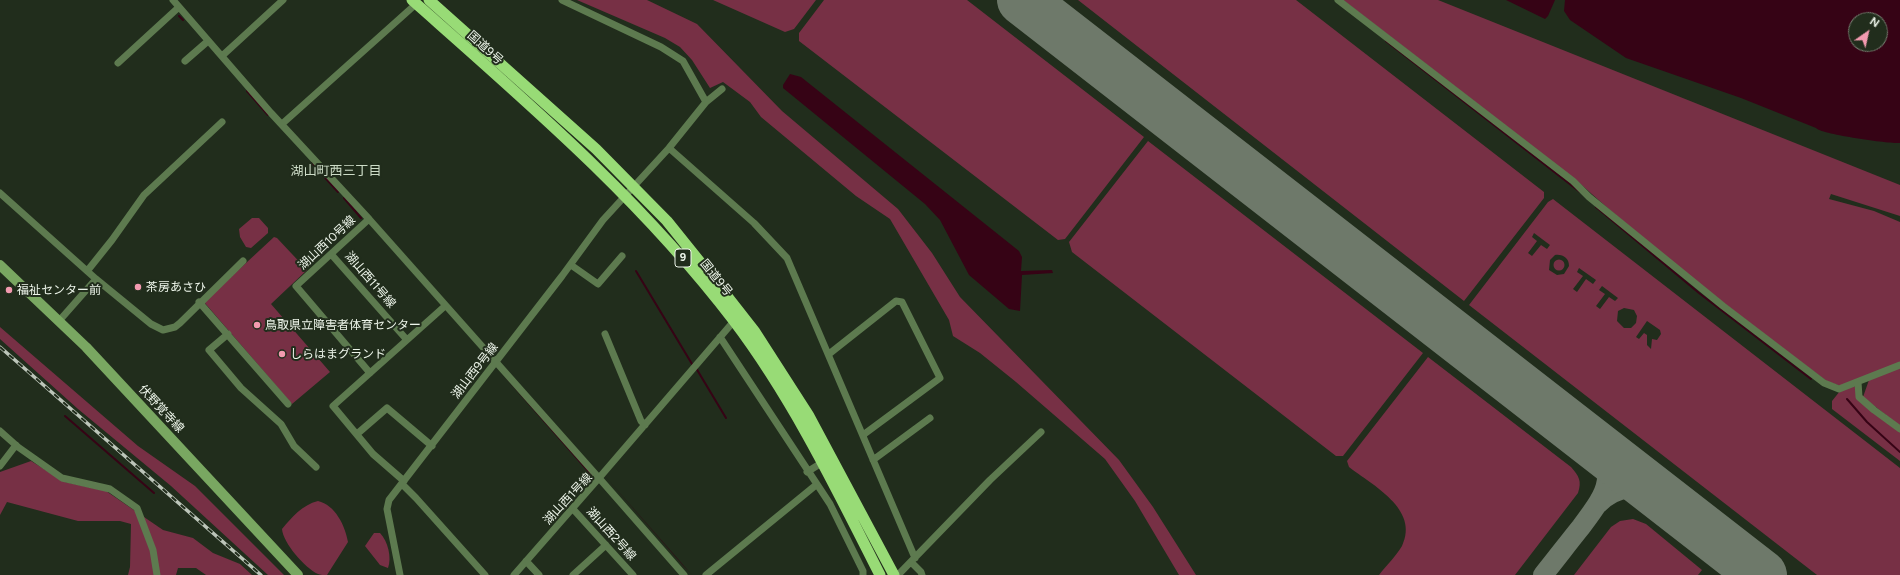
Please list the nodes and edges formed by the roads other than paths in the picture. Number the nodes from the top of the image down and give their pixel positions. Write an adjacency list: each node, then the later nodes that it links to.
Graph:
1 (173, 0): 7 (street)
2 (283, 0): 9 (street)
3 (429, 0): 17 (highway, 国道9号 / 9)
4 (562, 0): 13 (street)
5 (1338, 0): 40 (street)
6 (414, 2): 15 (street); 19 (highway, 国道9号 / 9)
7 (179, 7): 8 (street); 11 (street)
8 (208, 41): 9 (street); 10 (street)
9 (222, 56): 15 (street)
10 (185, 61)
11 (118, 62)
12 (722, 89): 13 (street, 湖山西9号線)
13 (706, 102): 16 (street, 湖山西9号線)
14 (222, 122): 26 (street)
15 (282, 124): 20 (street)
16 (669, 148): 17 (street, 湖山西9号線); 36 (street)
17 (634, 187): 19 (street, 湖山西9号線); 75 (highway, 国道9号 / 9)
18 (0, 193): 26 (street)
19 (626, 196): 25 (street, 湖山西9号線); 31 (highway, 国道9号 / 9)
20 (369, 219): 21 (street, 湖山西10号線); 29 (street, 湖山西10号線)
21 (331, 254): 35 (street, 湖山西11号線); 39 (street, 湖山西10号線)
22 (622, 256): 25 (street)
23 (243, 261): 28 (street)
24 (0, 265): 30 (main road, 伏野覚寺線)
25 (571, 265): 37 (street, 湖山西9号線)
26 (88, 270): 27 (street)
27 (96, 279): 28 (street); 30 (street)
28 (200, 302): 32 (street)
29 (445, 306): 35 (street); 37 (street, 湖山西10号線)
30 (59, 321): 64 (main road, 伏野覚寺線)
31 (734, 321): 34 (street); 52 (highway, 国道9号 / 9)
32 (228, 334): 41 (street); 54 (street)
33 (605, 334): 43 (street)
34 (720, 337): 43 (street); 55 (street)
35 (407, 340): 39 (street)
36 (829, 354): 48 (street); 48 (street)
37 (496, 362): 50 (street, 湖山西9号線); 56 (street, 湖山西10号線)
38 (1900, 365): 40 (street)
39 (370, 373): 47 (street)
40 (1858, 382): 44 (street)
41 (288, 404)
42 (930, 418): 51 (street)
43 (645, 425): 56 (street)
44 (1900, 429)
45 (0, 431): 49 (street)
46 (1041, 432): 61 (street)
47 (357, 434): 50 (street); 57 (street)
48 (863, 435): 51 (street)
49 (16, 445): 53 (street); 63 (street)
50 (432, 446): 57 (street, 湖山西9号線)
51 (873, 460): 61 (street)
52 (823, 462): 55 (street); 74 (highway, 国道9号 / 9)
53 (0, 466)
54 (316, 467)
55 (807, 472): 58 (street)
56 (599, 478): 59 (street, 湖山西1号線); 71 (street, 湖山西1号線)
57 (403, 483): 65 (street, 湖山西9号線); 66 (street)
58 (816, 485): 72 (street); 73 (street)
59 (573, 509): 60 (street, 湖山西2号線); 62 (street, 湖山西1号線)
60 (606, 545): 69 (street); 70 (street, 湖山西2号線)
61 (913, 560): 76 (street); 77 (street)
62 (526, 561): 67 (street, 湖山西1号線); 68 (street)
63 (158, 575)
64 (298, 575)
65 (400, 575)
66 (485, 575)
67 (514, 575)
68 (539, 575)
69 (573, 575)
70 (633, 575)
71 (684, 575)
72 (706, 575)
73 (863, 575)
74 (880, 575)
75 (894, 575)
76 (898, 575)
77 (922, 575)

